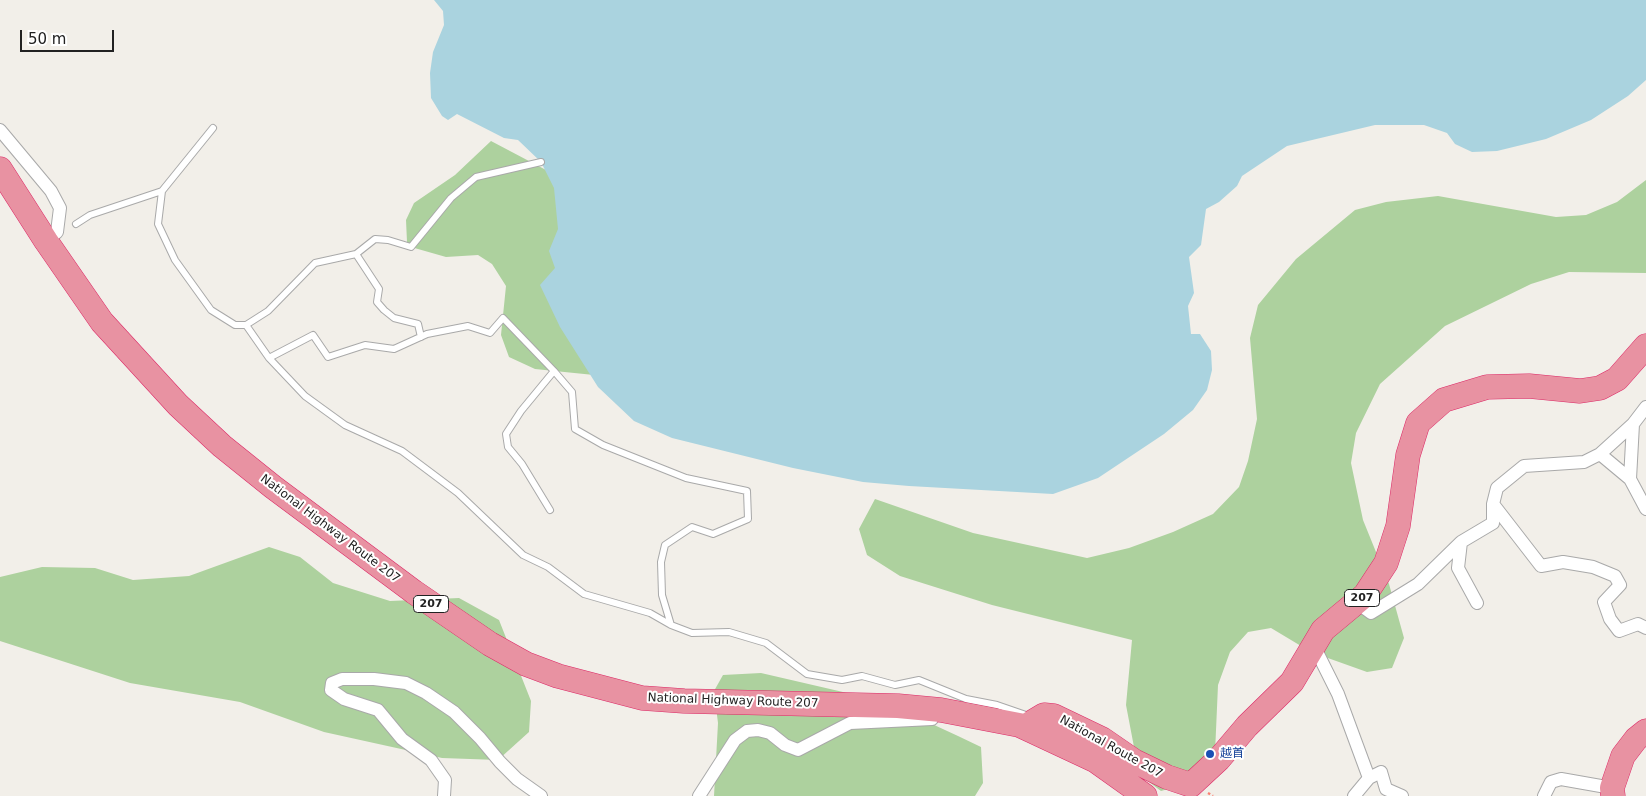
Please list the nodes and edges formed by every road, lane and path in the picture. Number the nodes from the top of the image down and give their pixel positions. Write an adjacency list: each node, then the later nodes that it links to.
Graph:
1 (214, 128): 5 (lane)
2 (0, 130): 7 (street)
3 (541, 162): 8 (lane)
4 (0, 169): 7 (highway, National Highway Route 207 / 207)
5 (162, 191): 6 (lane); 9 (lane)
6 (76, 224)
7 (46, 241): 27 (highway, National Highway Route 207 / 207)
8 (356, 254): 9 (lane); 10 (lane)
9 (246, 325): 12 (lane)
10 (422, 337): 12 (lane); 13 (lane)
11 (1646, 346): 22 (highway, National Route 207 / 207)
12 (269, 358): 24 (lane)
13 (554, 371): 20 (lane); 24 (lane)
14 (1646, 407): 15 (street)
15 (1633, 424): 16 (street); 17 (street)
16 (1600, 454): 17 (street); 18 (street)
17 (1630, 480): 19 (street)
18 (1492, 504): 21 (street); 25 (street)
19 (1646, 509)
20 (550, 510)
21 (1461, 542): 22 (street); 23 (street)
22 (1356, 602): 26 (highway, National Route 207 / 207)
23 (1477, 603)
24 (671, 625): 28 (lane)
25 (1646, 628)
26 (1313, 644): 28 (highway, National Route 207 / 207); 30 (street)
27 (941, 710): 28 (highway, National Highway Route 207 / 207); 34 (street)
28 (1030, 723): 35 (highway, National Highway Route 207 / 207)
29 (1646, 731): 31 (highway)
30 (1369, 778): 36 (street); 37 (street)
31 (1612, 792): 38 (street)
32 (444, 796): 33 (street)
33 (541, 796)
34 (699, 796)
35 (1145, 796)
36 (1354, 796)
37 (1402, 796)
38 (1544, 796)

